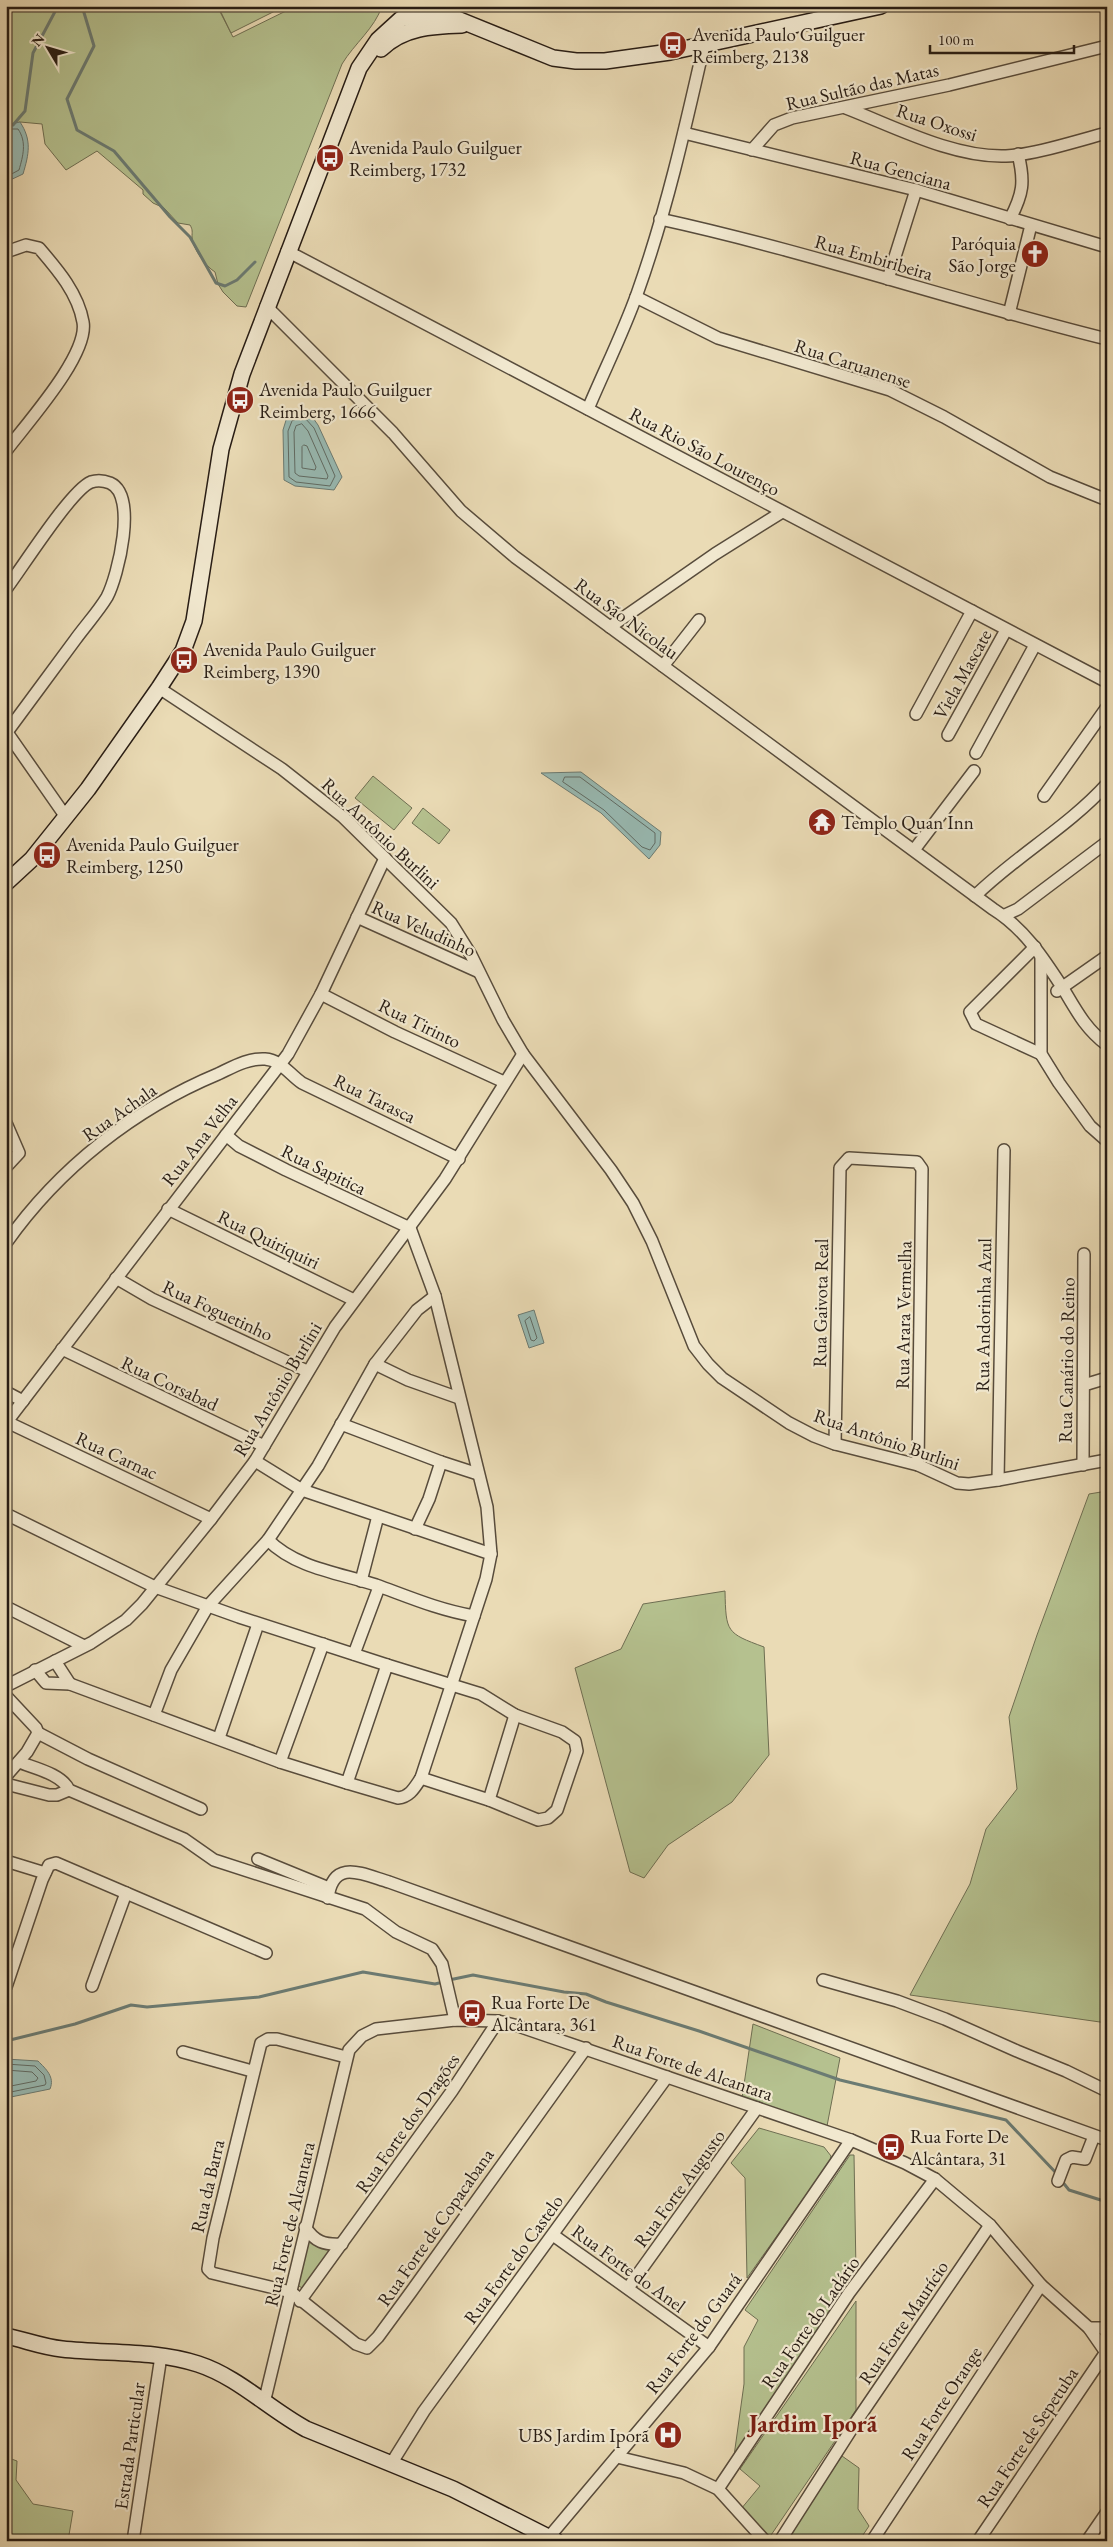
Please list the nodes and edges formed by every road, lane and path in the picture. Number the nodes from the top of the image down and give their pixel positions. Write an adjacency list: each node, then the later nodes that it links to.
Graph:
1 (882, 6): 3 (main road)
2 (427, 10): 4 (main road); 4 (main road); 5 (main road)
3 (833, 12): 6 (main road)
4 (404, 20): 5 (main road); 8 (main road); 8 (main road)
5 (471, 25): 6 (main road)
6 (704, 45): 10 (street)
7 (1107, 46): 9 (street, Rua Sultão das Matas)
8 (359, 68): 19 (main road)
9 (846, 108): 12 (street, Rua Sultão das Matas); 13 (street, Rua Oxossi)
10 (684, 133): 12 (street, Rua Genciana); 15 (street)
11 (1104, 136): 13 (street, Rua Oxossi)
12 (752, 150): 14 (street, Rua Genciana)
13 (1018, 154): 16 (street)
14 (916, 190): 16 (street, Rua Genciana); 21 (street)
15 (660, 219): 21 (street, Rua Embiribeira); 22 (street)
16 (1010, 219): 17 (street, Rua Genciana)
17 (1031, 225): 18 (street, Rua Genciana); 24 (street)
18 (1107, 247)
19 (287, 251): 23 (main road); 26 (street, Rua Rio São Lourenço)
20 (6, 252): 27 (street)
21 (888, 279): 24 (street, Rua Embiribeira)
22 (636, 297): 26 (street); 28 (street, Rua Caruanense)
23 (266, 306): 33 (street, Rua São Nicolau); 38 (main road)
24 (1008, 314): 25 (street, Rua Embiribeira)
25 (1107, 339)
26 (588, 409): 29 (street, Rua Rio São Lourenço)
27 (6, 451)
28 (1107, 500)
29 (782, 512): 31 (street, Rua Rio São Lourenço); 33 (street)
30 (6, 589): 41 (street)
31 (972, 611): 34 (street, Rua Rio São Lourenço); 40 (street)
32 (699, 620): 36 (street)
33 (610, 627): 36 (street, Rua São Nicolau)
34 (1006, 630): 35 (street, Rua Rio São Lourenço); 42 (street, Viela Mascate)
35 (1035, 646): 37 (street, Rua Rio São Lourenço); 43 (street)
36 (663, 666): 49 (street, Rua São Nicolau)
37 (1107, 682)
38 (160, 688): 47 (main road); 50 (street, Rua Antônio Burlini)
39 (1107, 707): 46 (street)
40 (916, 714)
41 (7, 731): 47 (street)
42 (948, 735)
43 (976, 753)
44 (974, 771): 49 (street)
45 (1107, 784): 52 (street)
46 (1044, 796)
47 (66, 817): 51 (main road)
48 (1107, 842): 53 (street)
49 (914, 850): 52 (street, Rua São Nicolau)
50 (385, 858): 54 (street, Rua Ana Velha); 58 (street, Rua Antônio Burlini)
51 (6, 883)
52 (975, 896): 53 (street, Rua São Nicolau)
53 (1004, 915): 55 (street, Rua São Nicolau)
54 (357, 917): 58 (street, Rua Veludinho); 60 (street, Rua Ana Velha)
55 (1034, 947): 57 (street, Rua São Nicolau); 63 (street)
56 (1107, 956): 59 (street)
57 (1041, 958): 59 (street, Rua São Nicolau); 63 (street)
58 (478, 971): 62 (street, Rua Antônio Burlini)
59 (1059, 989): 61 (street, Rua São Nicolau)
60 (321, 994): 64 (street, Rua Ana Velha); 65 (street, Rua Tirinto)
61 (1107, 1044)
62 (523, 1054): 65 (street, Rua Antônio Burlini); 90 (street, Rua Antônio Burlini)
63 (1041, 1054): 68 (street)
64 (281, 1063): 67 (street, Rua Ana Velha); 70 (street, Rua Tarasca); 75 (street, Rua Achala)
65 (504, 1082): 70 (street, Rua Antônio Burlini)
66 (6, 1122): 72 (street)
67 (226, 1135): 73 (street, Rua Ana Velha); 74 (street, Rua Sapitica)
68 (1107, 1141)
69 (1004, 1150): 98 (street, Rua Andorinha Azul)
70 (459, 1159): 74 (street, Rua Antônio Burlini)
71 (921, 1166): 90 (street, Rua Gaivota Real); 95 (street, Rua Arara Vermelha)
72 (6, 1167)
73 (168, 1209): 77 (street, Rua Ana Velha); 79 (street, Rua Quiriquiri)
74 (410, 1228): 78 (street); 79 (street, Rua Antônio Burlini)
75 (6, 1243)
76 (1084, 1254): 84 (street, Rua Canário do Reino)
77 (116, 1278): 80 (street, Rua Ana Velha); 82 (street, Rua Foguetinho)
78 (434, 1296): 81 (street); 86 (street)
79 (354, 1300): 82 (street, Rua Antônio Burlini)
80 (62, 1349): 87 (street, Rua Ana Velha); 91 (street, Rua Corsabad)
81 (375, 1364): 86 (street); 89 (street)
82 (307, 1370): 91 (street, Rua Antônio Burlini)
83 (1107, 1378): 84 (street)
84 (1084, 1385): 96 (street, Rua Canário do Reino)
85 (6, 1392): 87 (street)
86 (460, 1398): 97 (street)
87 (23, 1401): 88 (street, Rua Ana Velha)
88 (7, 1423): 102 (street, Rua Carnac)
89 (340, 1424): 94 (street); 99 (street)
90 (835, 1444): 95 (street, Rua Antônio Burlini)
91 (264, 1446): 93 (street, Rua Antônio Burlini)
92 (1107, 1460): 96 (street, Rua Antônio Burlini)
93 (255, 1461): 99 (street); 102 (street, Rua Antônio Burlini)
94 (441, 1462): 97 (street); 103 (street)
95 (918, 1465): 98 (street, Rua Antônio Burlini)
96 (1083, 1465): 98 (street, Rua Antônio Burlini)
97 (478, 1474): 105 (street)
98 (998, 1480)
99 (302, 1490): 101 (street); 104 (street)
100 (6, 1514): 107 (street)
101 (378, 1516): 103 (street); 106 (street)
102 (211, 1519): 107 (street, Rua Antônio Burlini)
103 (415, 1529): 105 (street)
104 (268, 1540): 106 (street); 110 (street)
105 (490, 1554): 111 (street)
106 (361, 1581): 108 (street)
107 (155, 1586): 110 (street); 114 (street, Rua Antônio Burlini)
108 (379, 1587): 111 (street); 115 (street)
109 (6, 1606): 114 (street)
110 (208, 1606): 112 (street); 123 (street)
111 (474, 1616): 121 (street)
112 (258, 1624): 113 (street); 126 (street)
113 (323, 1644): 115 (street); 128 (street)
114 (84, 1646): 116 (street, Rua Antônio Burlini)
115 (354, 1654): 117 (street)
116 (55, 1661): 118 (street, Rua Antônio Burlini); 119 (street)
117 (388, 1665): 121 (street); 131 (street)
118 (34, 1670): 119 (street); 120 (street, Rua Antônio Burlini)
119 (70, 1684): 123 (street)
120 (6, 1686)
121 (452, 1686): 124 (street); 130 (street)
122 (6, 1696): 125 (street)
123 (154, 1715): 126 (street)
124 (516, 1715): 134 (street); 134 (street)
125 (38, 1733): 127 (street); 135 (street)
126 (219, 1738): 128 (street)
127 (19, 1762): 129 (street); 133 (street)
128 (280, 1762): 131 (street)
129 (6, 1776)
130 (421, 1778): 131 (street); 134 (street)
131 (347, 1782)
132 (6, 1784): 133 (street)
133 (69, 1790): 140 (street)
134 (489, 1800)
135 (201, 1809)
136 (258, 1860): 140 (street)
137 (6, 1861): 138 (street)
138 (45, 1873): 139 (street); 144 (street)
139 (126, 1893): 141 (street); 143 (street)
140 (328, 1893): 145 (street); 154 (street)
141 (266, 1953)
142 (823, 1980): 152 (street)
143 (92, 1986)
144 (6, 1987)
145 (454, 2020): 146 (street, Rua Forte de Alcantara); 149 (street, Rua Forte de Alcantara)
146 (498, 2021): 147 (street, Rua Forte de Alcantara); 162 (street, Rua Forte dos Dragões)
147 (586, 2048): 151 (street, Rua Forte de Alcantara); 166 (street, Rua Forte de Copacabana)
148 (183, 2052): 150 (street)
149 (346, 2057): 150 (street, Rua da Barra); 160 (street, Rua Forte de Alcantara)
150 (252, 2071): 165 (street, Rua da Barra)
151 (667, 2077): 153 (street, Rua Forte de Alcantara); 161 (street, Rua Forte do Castelo)
152 (1107, 2091)
153 (757, 2108): 155 (street, Rua Forte de Alcantara); 164 (street, Rua Forte Augusto)
154 (1094, 2136): 156 (street); 158 (street)
155 (851, 2140): 157 (street, Rua Forte de Alcantara); 170 (street, Rua Forte do Guará)
156 (1107, 2140)
157 (935, 2179): 159 (street, Rua Forte de Alcantara); 176 (street, Rua Forte do Ladário)
158 (1058, 2182)
159 (990, 2225): 163 (street, Rua Forte de Alcantara); 181 (street, Rua Forte Maurício)
160 (305, 2227): 162 (street); 165 (street, Rua Forte de Alcantara)
161 (553, 2235): 164 (street, Rua Forte do Anel); 175 (street, Rua Forte do Castelo)
162 (342, 2244): 166 (street, Rua Forte dos Dragões)
163 (1041, 2285): 167 (street, Rua Forte de Alcantara); 182 (street, Rua Forte Orange)
164 (628, 2288): 170 (street, Rua Forte do Anel)
165 (291, 2292): 166 (street, Rua Forte de Copacabana); 173 (street, Rua Forte de Alcantara)
166 (300, 2302)
167 (1089, 2328): 168 (street); 171 (street, Rua Forte de Alcantara)
168 (1107, 2328)
169 (6, 2336): 172 (main road)
170 (709, 2348): 174 (street, Rua Forte do Guará)
171 (1106, 2353): 183 (street, Rua Forte de Sepetuba)
172 (161, 2356): 173 (main road); 179 (street, Estrada Particular)
173 (264, 2403): 175 (main road)
174 (617, 2457): 176 (street); 178 (street, Rua Forte do Guará)
175 (391, 2464): 178 (main road)
176 (718, 2489): 180 (street)
177 (1107, 2512): 184 (street)
178 (552, 2539)
179 (133, 2541)
180 (766, 2541)
181 (780, 2541)
182 (872, 2541)
183 (978, 2541)
184 (1086, 2541)

